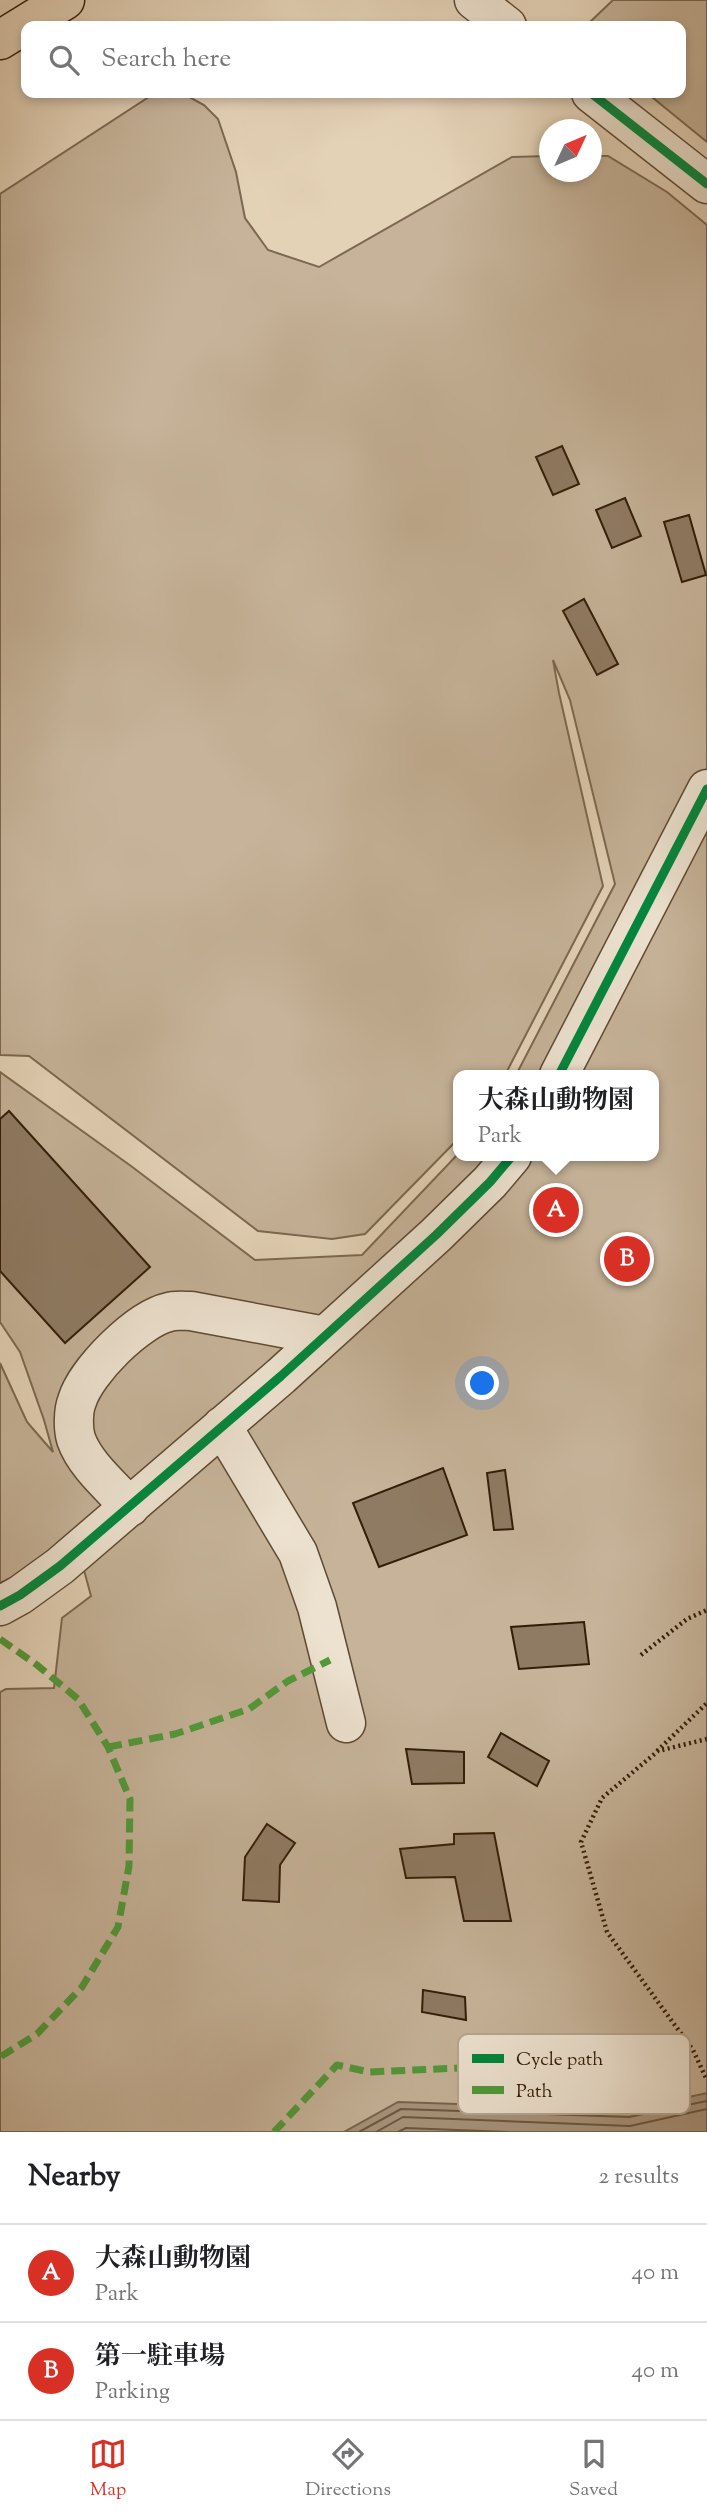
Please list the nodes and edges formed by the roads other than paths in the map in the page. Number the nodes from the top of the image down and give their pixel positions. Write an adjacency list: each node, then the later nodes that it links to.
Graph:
1 (65, 0): 3 (highway)
2 (474, 0): 4 (street)
3 (31, 21)
4 (501, 21)
5 (21, 27): 6 (highway)
6 (0, 40)
7 (597, 98): 8 (street)
8 (707, 184)
9 (707, 789): 10 (street)
10 (562, 1070)
11 (508, 1161): 12 (street)
12 (325, 1336): 13 (street); 14 (street)
13 (222, 1426): 14 (street); 16 (street)
14 (130, 1507): 15 (street)
15 (0, 1606)
16 (346, 1723)

